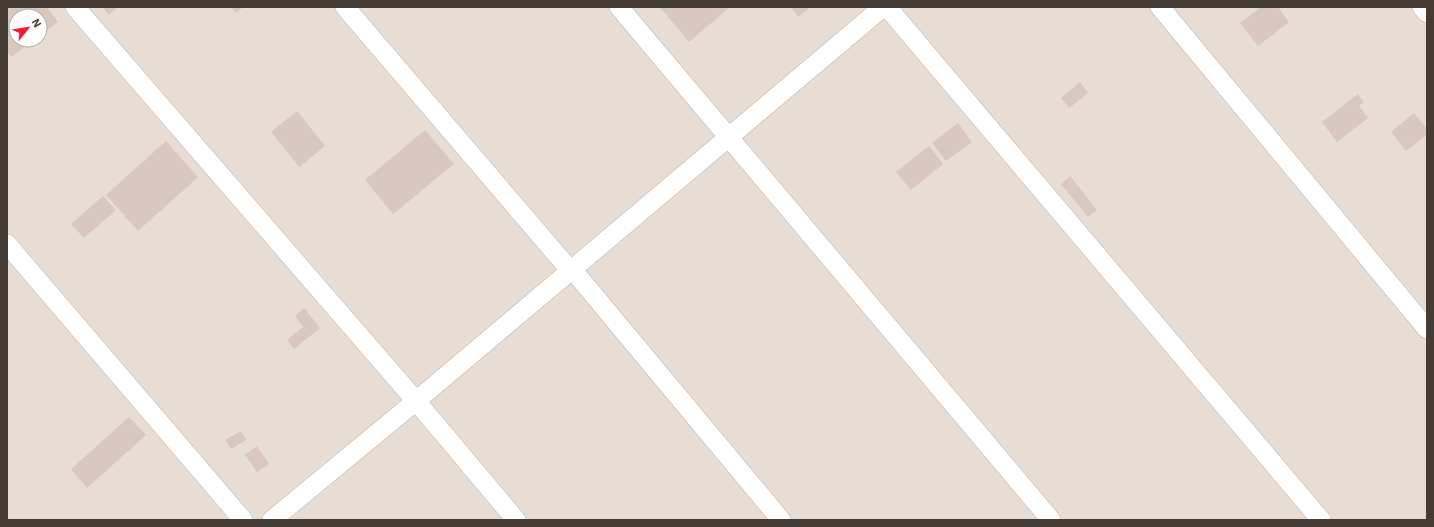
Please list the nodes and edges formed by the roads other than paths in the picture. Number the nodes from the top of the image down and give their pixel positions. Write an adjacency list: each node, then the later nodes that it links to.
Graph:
1 (75, 7): 13 (street)
2 (345, 7): 11 (street)
3 (619, 7): 9 (street)
4 (883, 7): 9 (street)
5 (887, 7): 19 (street)
6 (1160, 7): 12 (street)
7 (1422, 7): 8 (street)
8 (1427, 13)
9 (729, 136): 11 (street); 18 (street)
10 (7, 244): 14 (street)
11 (572, 269): 13 (street); 17 (street)
12 (1427, 329)
13 (416, 401): 15 (street); 16 (street)
14 (243, 520)
15 (272, 520)
16 (516, 520)
17 (781, 520)
18 (1051, 520)
19 (1321, 520)

